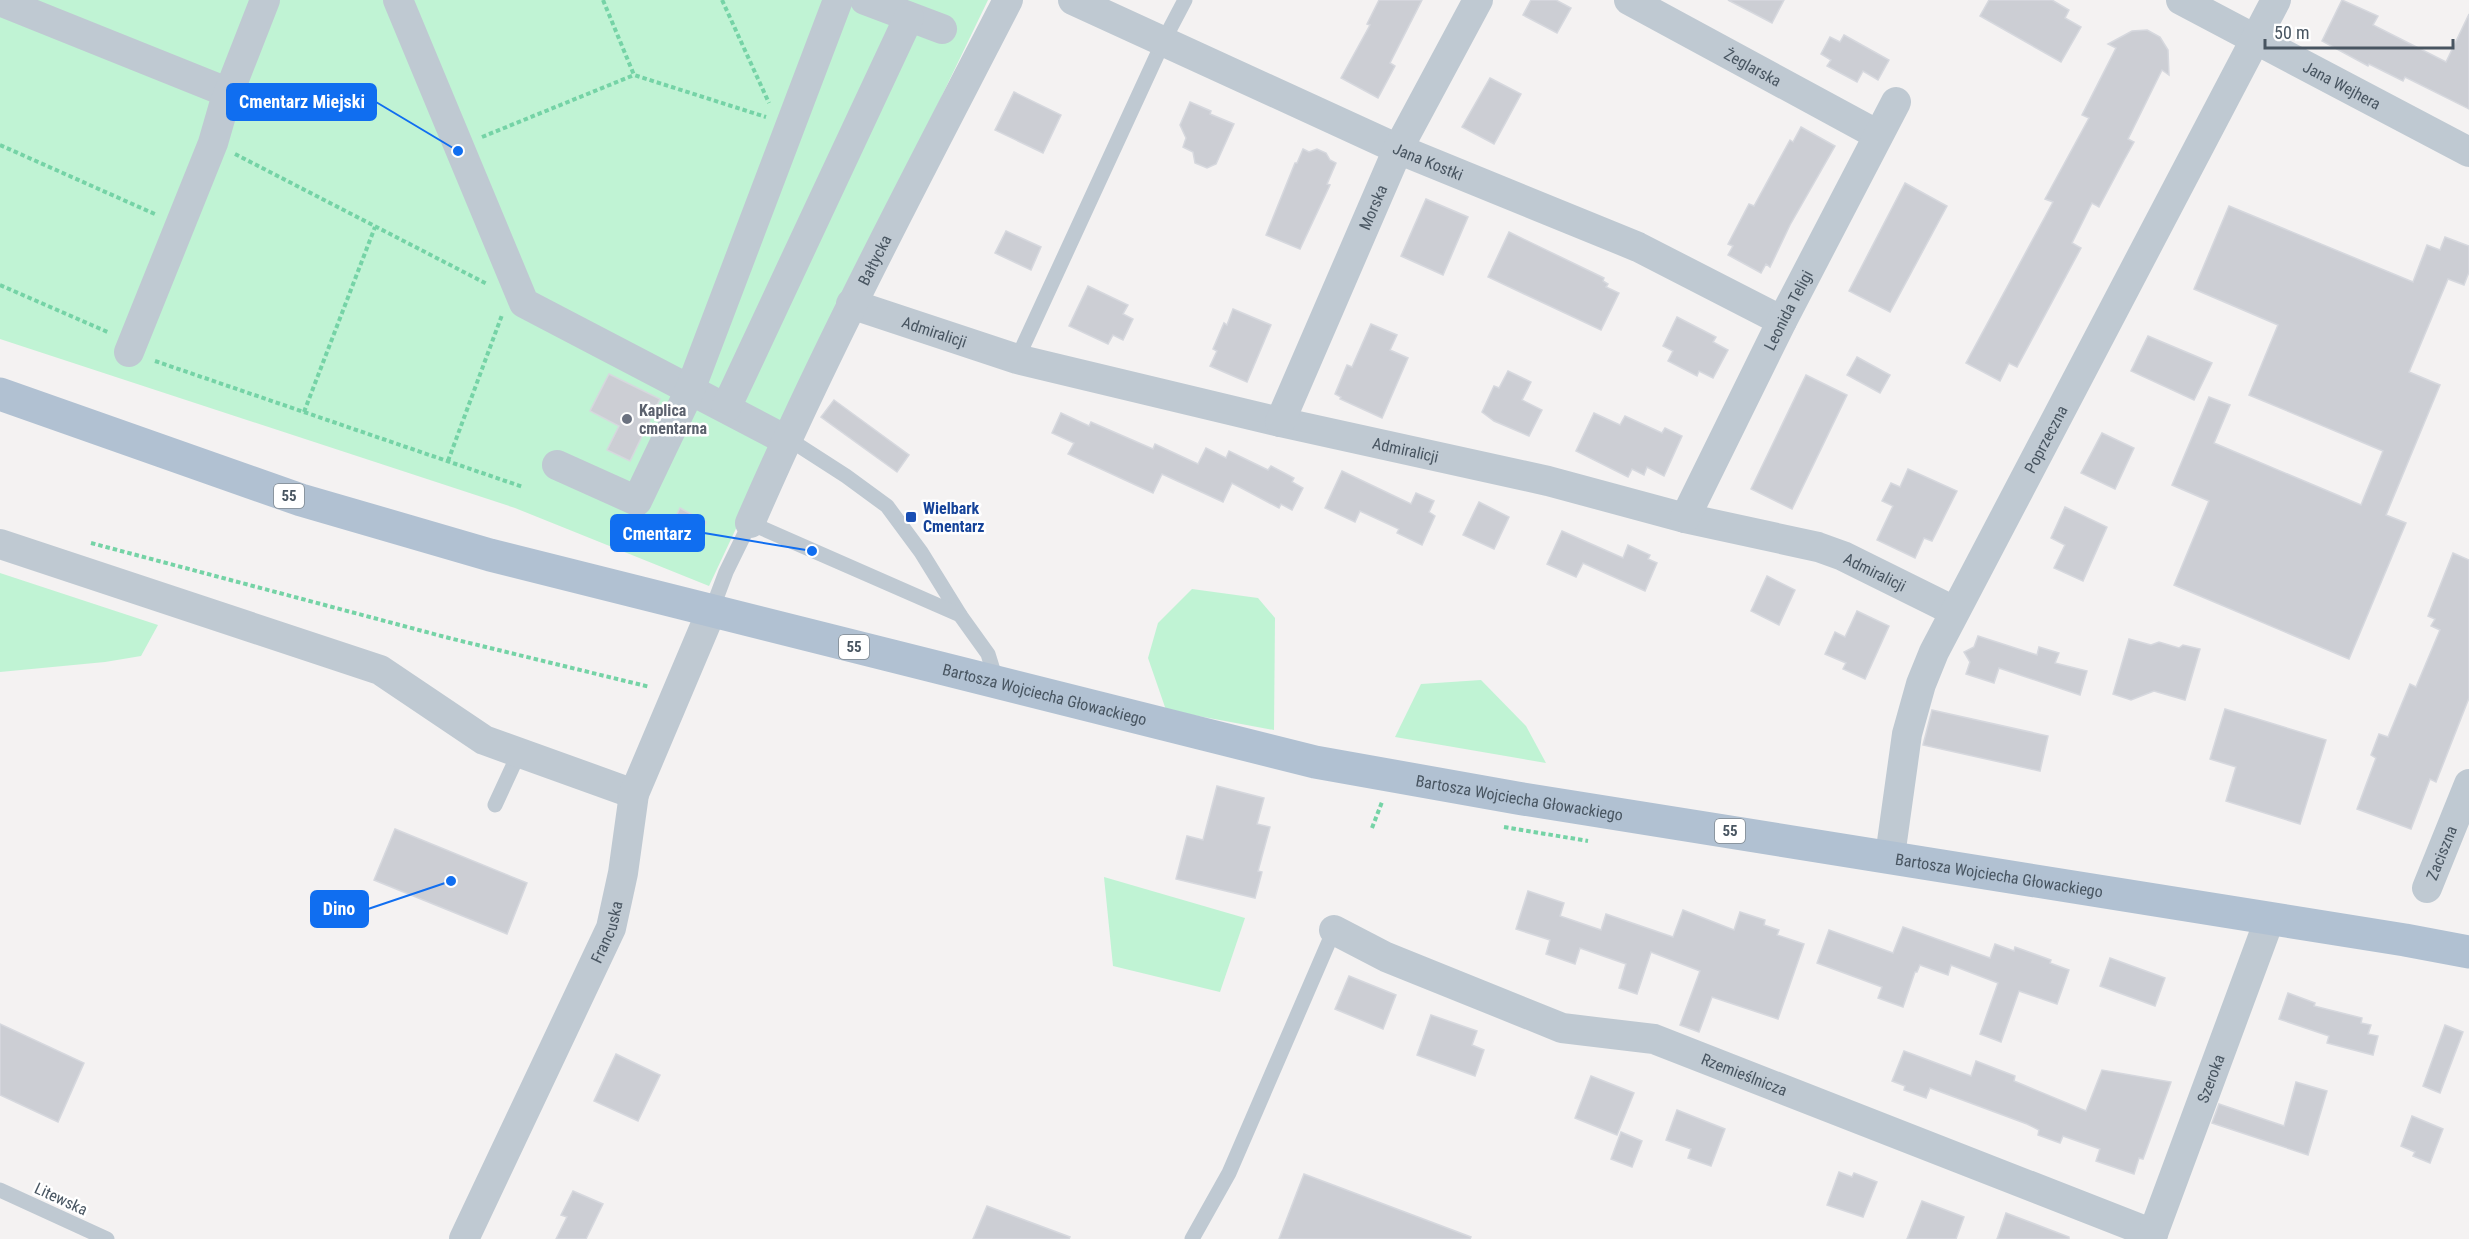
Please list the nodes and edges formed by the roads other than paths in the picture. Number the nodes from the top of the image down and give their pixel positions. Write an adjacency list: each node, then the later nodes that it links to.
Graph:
1 (265, 0): 17 (street)
2 (398, 0): 26 (street)
3 (838, 0): 26 (street)
4 (866, 0): 13 (street)
5 (1008, 0): 22 (street, Bałtycka)
6 (1073, 0): 16 (street, Jana Kostki)
7 (1185, 0): 16 (lane)
8 (1478, 0): 20 (street, Morska)
9 (1629, 0): 19 (street, Żeglarska)
10 (2181, 0): 15 (street, Jana Wejhera)
11 (2276, 0): 15 (street, Poprzeczna)
12 (0, 1): 17 (street)
13 (909, 16): 14 (street); 28 (street)
14 (942, 29)
15 (2254, 39): 21 (street, Jana Wejhera); 35 (street, Poprzeczna)
16 (1164, 40): 20 (street, Jana Kostki); 25 (lane)
17 (229, 93): 24 (street)
18 (1896, 102): 19 (street, Leonida Teligi)
19 (1878, 135): 23 (street, Leonida Teligi)
20 (1398, 149): 23 (street, Jana Kostki); 29 (street, Morska)
21 (2469, 152)
22 (851, 304): 25 (street, Admiralicji); 30 (street, Bałtycka)
23 (1782, 321): 32 (street, Leonida Teligi)
24 (130, 348)
25 (1017, 359): 29 (street, Admiralicji)
26 (690, 390): 28 (street); 31 (street)
27 (0, 394): 36 (main road, Bartosza Wojciecha Głowackiego / 55)
28 (726, 408): 30 (street)
29 (1280, 422): 32 (street, Admiralicji)
30 (787, 439): 33 (street, Bałtycka); 37 (lane)
31 (557, 465)
32 (1685, 518): 35 (street, Admiralicji)
33 (750, 524): 36 (lane); 37 (lane)
34 (0, 544): 39 (street)
35 (1954, 611): 43 (street, Poprzeczna)
36 (711, 612): 38 (main road, Bartosza Wojciecha Głowackiego / 55); 41 (street, Francuska)
37 (960, 615): 38 (lane)
38 (997, 683): 43 (main road, Bartosza Wojciecha Głowackiego / 55)
39 (519, 753): 41 (street); 42 (lane)
40 (2469, 784): 44 (street, Zaciszna)
41 (634, 794): 52 (street, Francuska)
42 (495, 805)
43 (1890, 856): 45 (main road, Bartosza Wojciecha Głowackiego / 55)
44 (2427, 888)
45 (2270, 918): 47 (main road, Bartosza Wojciecha Głowackiego / 55); 50 (street, Szeroka)
46 (1334, 930): 50 (street, Rzemieślnicza); 53 (lane)
47 (2469, 952)
48 (0, 1190): 49 (lane, Litewska)
49 (86, 1236): 51 (lane, Litewska)
50 (2152, 1236)
51 (107, 1239)
52 (464, 1239)
53 (1192, 1239)

